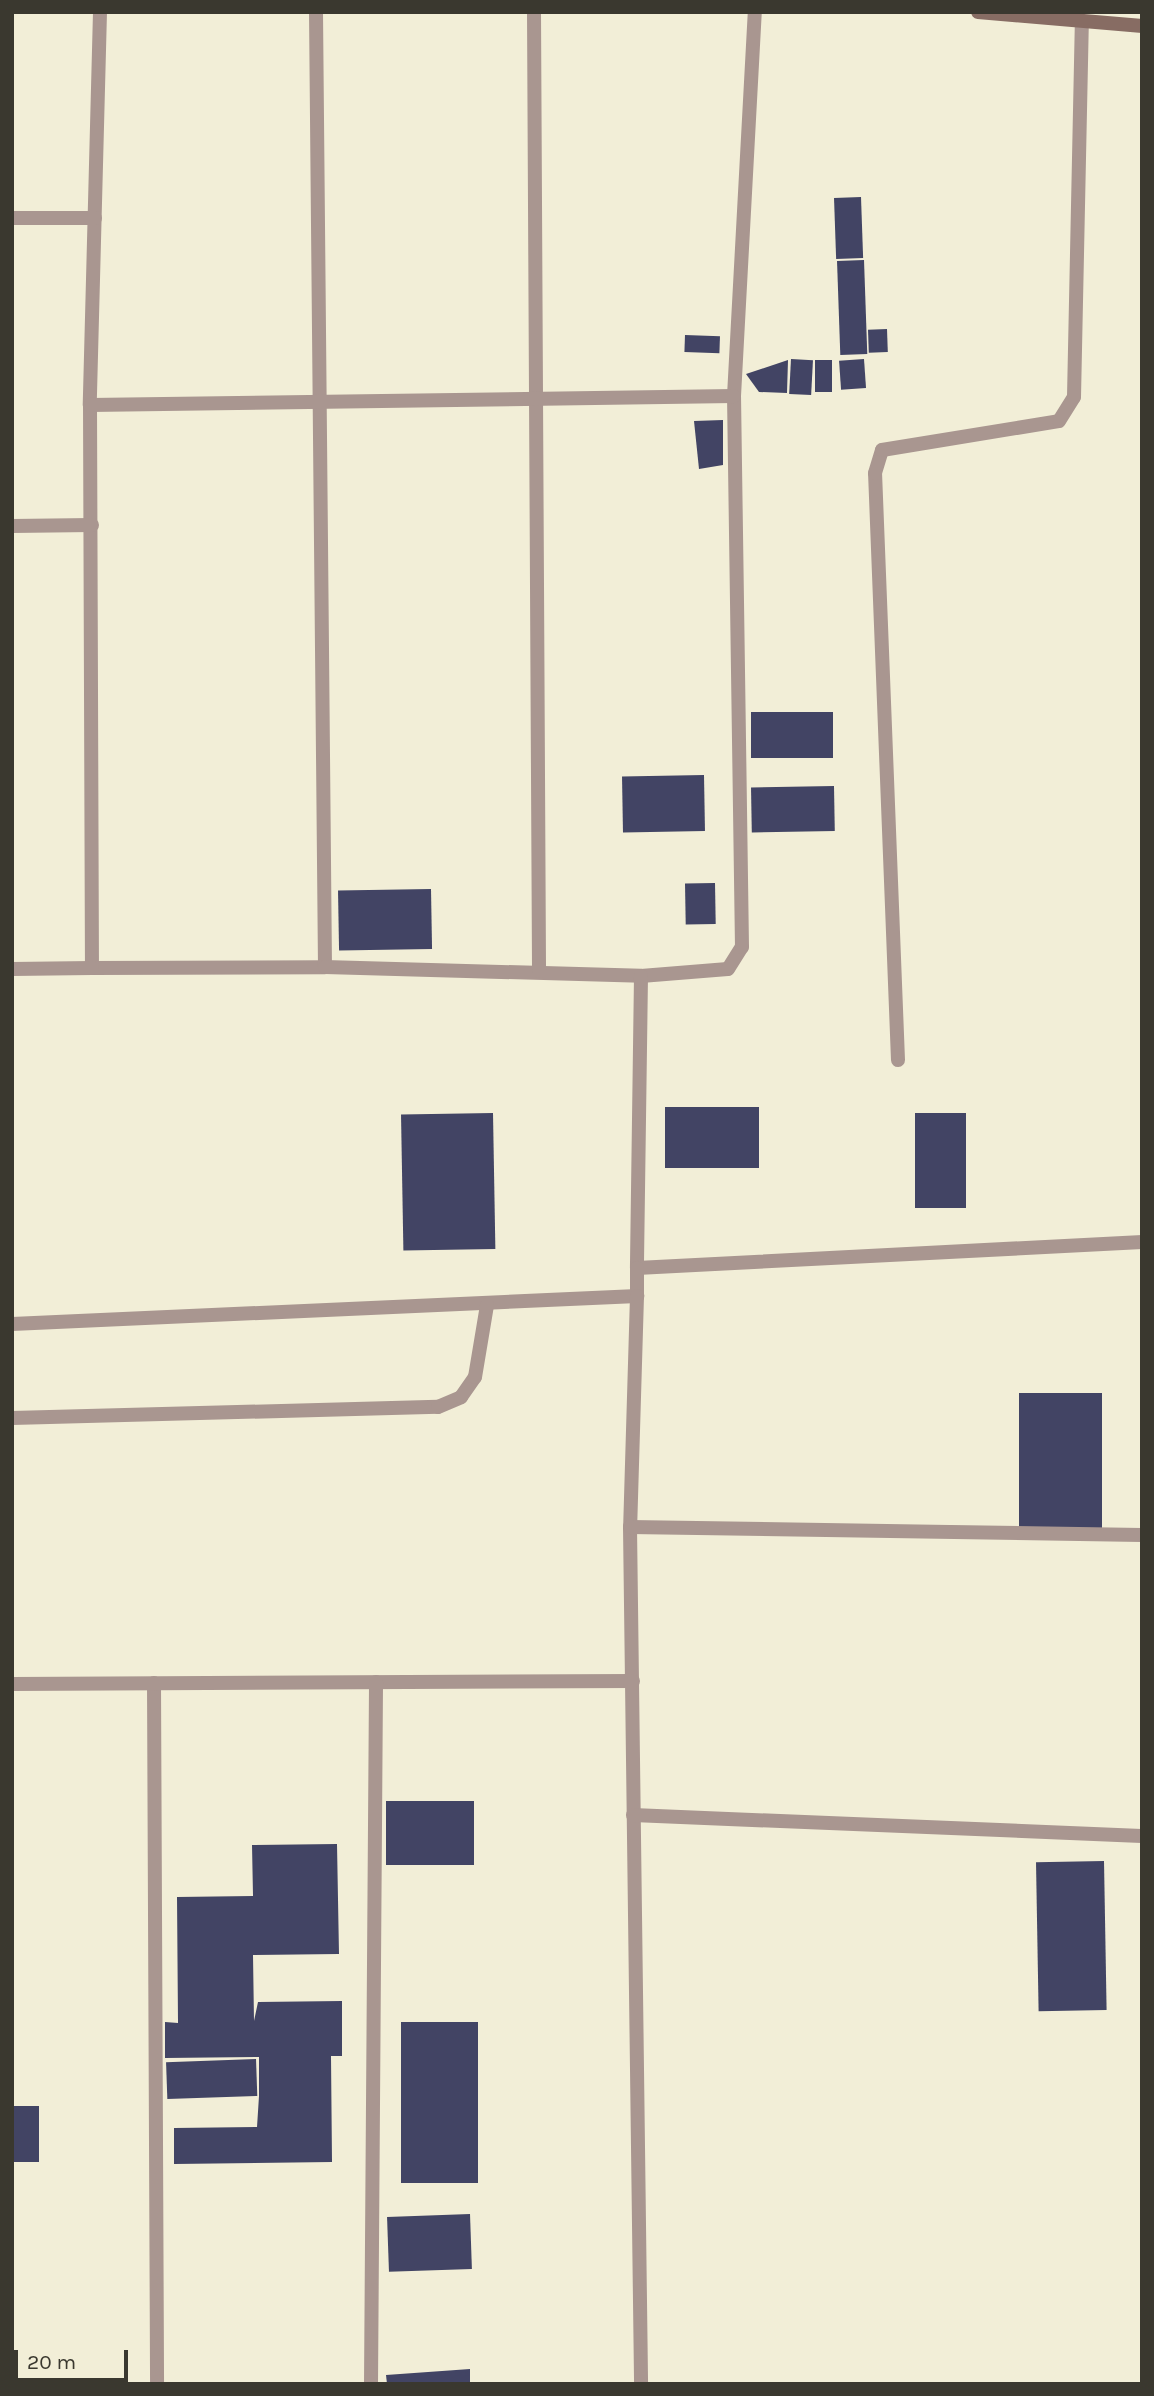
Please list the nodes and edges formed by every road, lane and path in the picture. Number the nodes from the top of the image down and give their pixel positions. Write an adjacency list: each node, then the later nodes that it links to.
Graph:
1 (100, 12): 9 (street)
2 (316, 12): 11 (street)
3 (534, 12): 12 (street)
4 (755, 12): 10 (street)
5 (978, 12): 6 (street)
6 (1082, 21): 7 (street); 21 (street)
7 (1142, 26)
8 (12, 218): 9 (street)
9 (95, 218): 13 (street)
10 (734, 396): 12 (street); 20 (street)
11 (319, 402): 12 (street); 13 (street); 16 (street)
12 (534, 402): 19 (street)
13 (90, 405): 15 (street)
14 (12, 526): 15 (street)
15 (92, 526): 17 (street)
16 (325, 967): 17 (street); 19 (street)
17 (93, 968): 18 (street)
18 (12, 969)
19 (540, 971): 20 (street)
20 (641, 976): 23 (street)
21 (898, 1060)
22 (1142, 1242): 23 (street)
23 (637, 1268): 24 (street)
24 (636, 1296): 25 (street); 28 (street)
25 (487, 1305): 26 (street); 27 (street)
26 (12, 1324)
27 (12, 1418)
28 (630, 1527): 29 (street); 30 (street)
29 (1142, 1535)
30 (633, 1681): 31 (street); 34 (street)
31 (376, 1682): 32 (street); 37 (street)
32 (154, 1683): 33 (street); 36 (street)
33 (12, 1684)
34 (633, 1815): 35 (street); 38 (street)
35 (1142, 1836)
36 (158, 2384)
37 (371, 2384)
38 (641, 2384)

